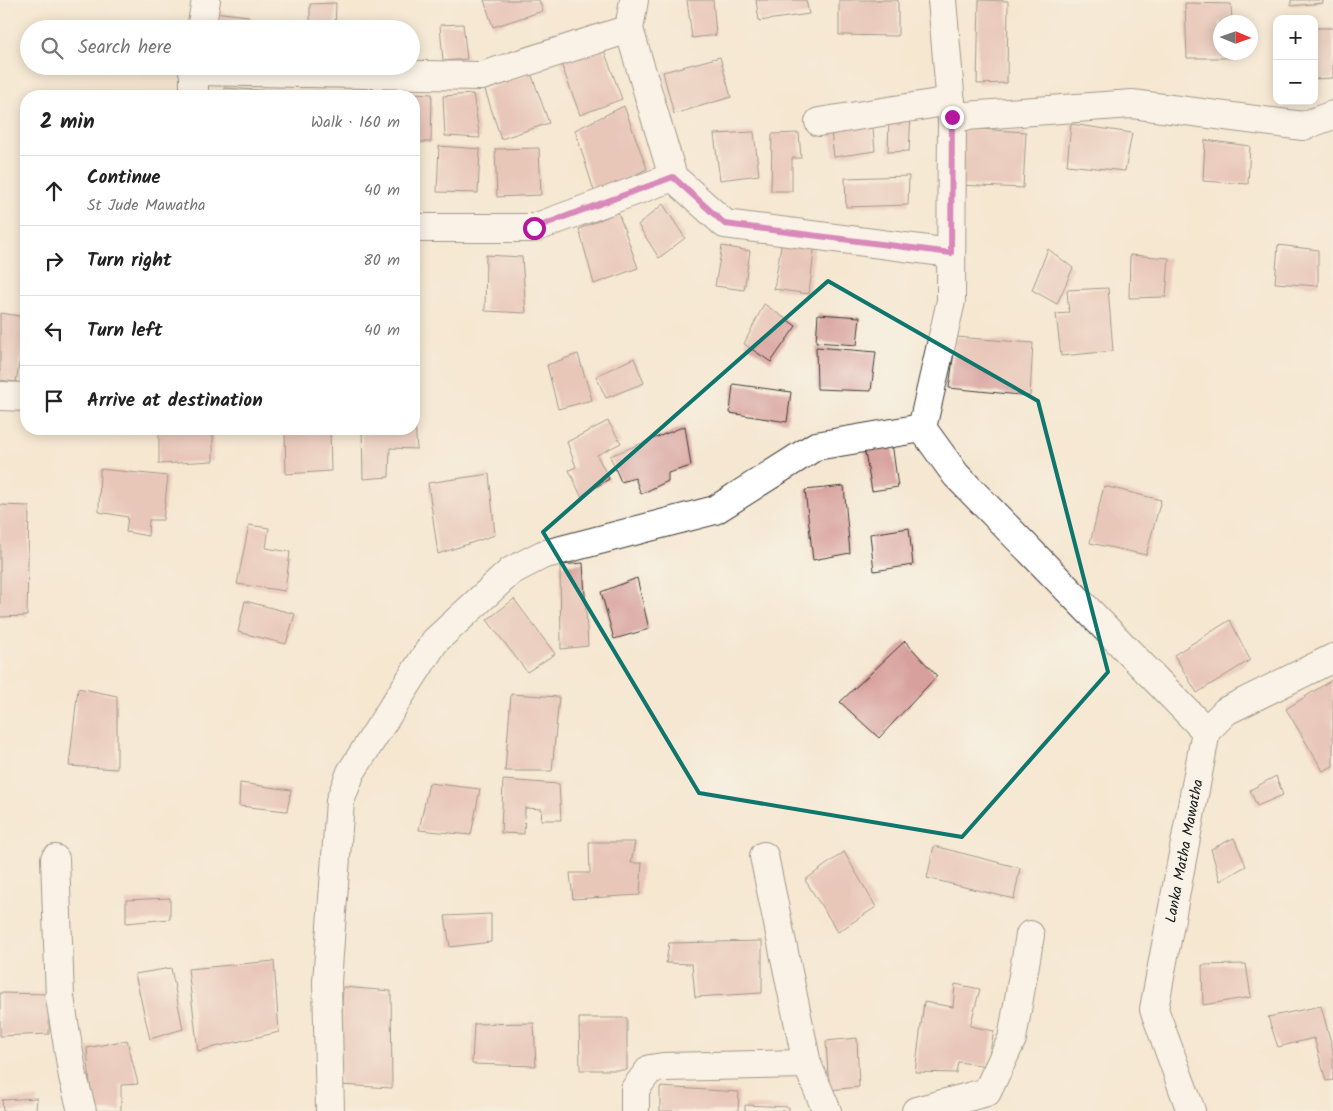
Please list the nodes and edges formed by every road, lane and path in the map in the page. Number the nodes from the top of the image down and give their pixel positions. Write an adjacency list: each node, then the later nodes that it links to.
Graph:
1 (206, 0): 4 (street)
2 (634, 0): 5 (street)
3 (942, 0): 7 (street)
4 (203, 20)
5 (629, 28): 6 (street); 10 (street)
6 (194, 78)
7 (952, 109): 8 (street); 9 (street); 12 (street)
8 (1333, 115)
9 (819, 122)
10 (673, 177): 11 (street); 12 (street)
11 (420, 228)
12 (951, 253): 15 (street)
13 (0, 396): 14 (street)
14 (20, 397)
15 (922, 428): 17 (street); 23 (street)
16 (1333, 658): 17 (street)
17 (1206, 731): 27 (street, Lanka Matha Mawatha)
18 (764, 856): 21 (street)
19 (55, 859): 22 (street)
20 (1030, 935): 26 (street)
21 (807, 1064): 24 (street); 25 (street)
22 (82, 1111)
23 (330, 1111)
24 (635, 1111)
25 (827, 1111)
26 (916, 1111)
27 (1191, 1111)

